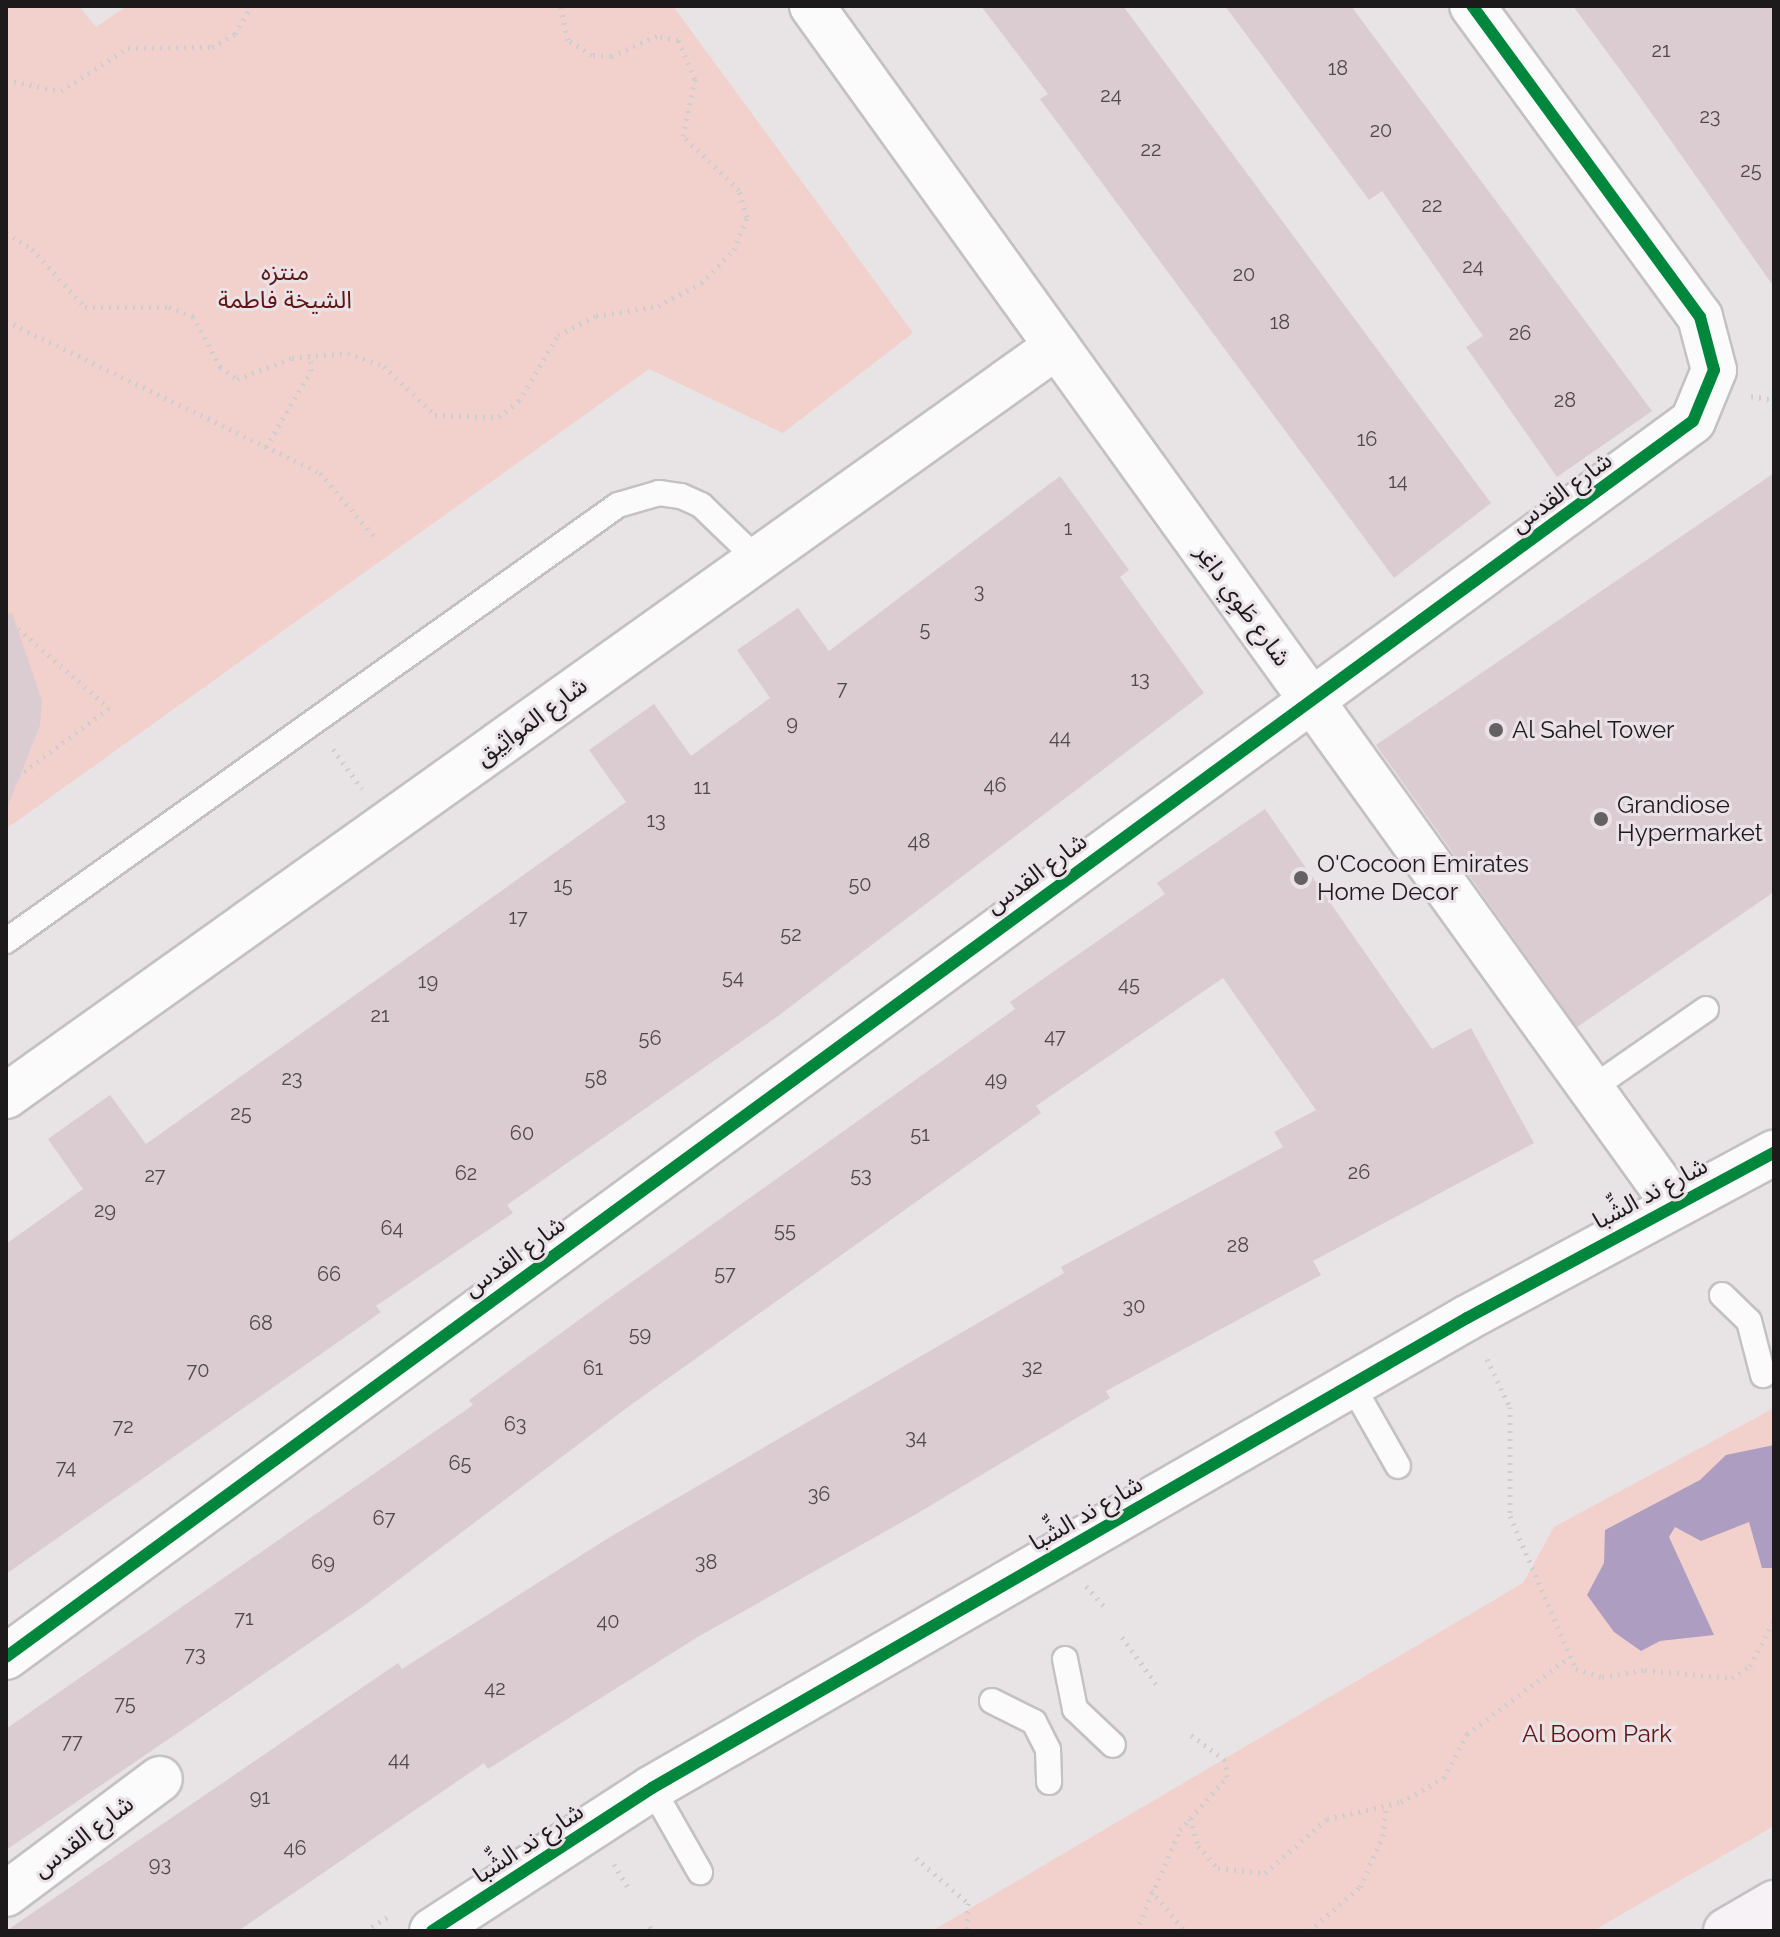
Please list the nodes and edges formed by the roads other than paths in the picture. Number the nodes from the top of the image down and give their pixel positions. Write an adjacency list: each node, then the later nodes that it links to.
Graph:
1 (812, 6): 3 (street, شارع طَوِي داغِر)
2 (1472, 6): 5 (street, شارع القدس)
3 (1057, 346): 4 (street, شارع المَواثِيق); 5 (street, شارع طَوِي داغِر)
4 (757, 559): 6 (lane); 9 (street, شارع المَواثِيق)
5 (1310, 699): 8 (street, شارع طَوِي داغِر); 16 (street, شارع القدس)
6 (6, 941)
7 (1706, 1009): 8 (lane)
8 (1591, 1089): 11 (street, شارع طَوِي داغِر)
9 (6, 1096)
10 (1774, 1153): 11 (street, شارع ند الشِّبا)
11 (1674, 1204): 14 (street, شارع ند الشِّبا)
12 (1722, 1295): 13 (lane)
13 (1763, 1375)
14 (1352, 1385): 15 (lane); 22 (street, شارع ند الشِّبا)
15 (1398, 1466)
16 (6, 1657)
17 (1065, 1659): 19 (lane)
18 (992, 1701): 21 (lane)
19 (1113, 1745)
20 (160, 1779): 24 (street, شارع القدس)
21 (1049, 1782)
22 (652, 1788): 23 (lane); 26 (street, شارع ند الشِّبا)
23 (700, 1872)
24 (6, 1894)
25 (1774, 1903): 27 (main road)
26 (432, 1931)
27 (1726, 1931)

